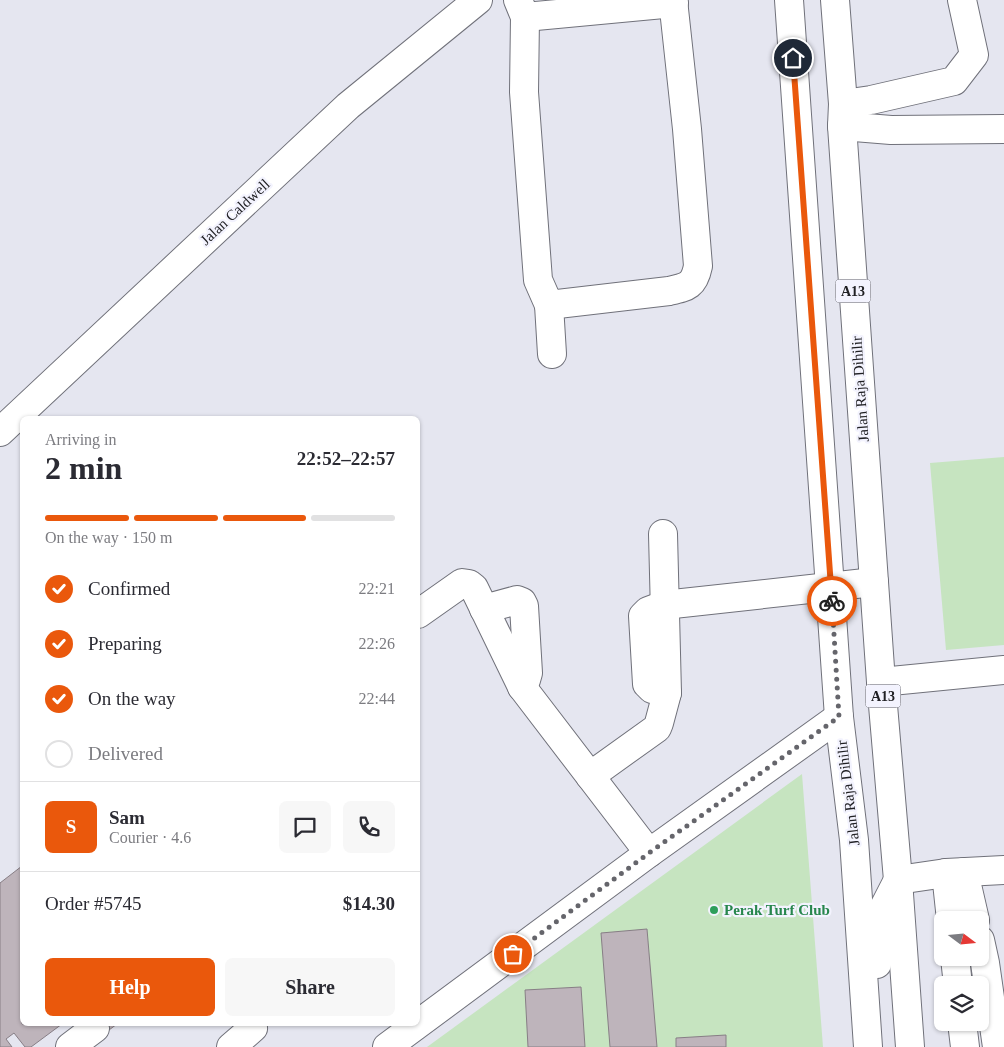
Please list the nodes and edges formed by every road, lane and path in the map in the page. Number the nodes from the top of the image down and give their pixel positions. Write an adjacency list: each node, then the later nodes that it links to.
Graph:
1 (478, 0): 11 (main road, Jalan Caldwell)
2 (789, 0): 14 (main road, Jalan Raja Dihilir)
3 (835, 0): 7 (main road, Jalan Raja Dihilir / A13)
4 (962, 0): 7 (main road)
5 (674, 2): 6 (main road); 9 (main road)
6 (522, 9): 9 (main road)
7 (842, 115): 8 (main road); 13 (main road, Jalan Raja Dihilir / A13)
8 (1004, 129)
9 (549, 305): 10 (main road)
10 (552, 354)
11 (0, 432)
12 (663, 534): 15 (main road)
13 (874, 582): 14 (main road); 19 (main road, Jalan Raja Dihilir / A13)
14 (831, 587): 15 (main road); 21 (main road, Jalan Raja Dihilir)
15 (664, 605): 22 (main road)
16 (484, 609): 17 (main road); 20 (main road); 20 (main road)
17 (420, 613)
18 (1004, 670): 19 (main road)
19 (881, 682): 26 (main road, Jalan Raja Dihilir / A13)
20 (522, 687): 22 (main road)
21 (839, 717): 23 (main road); 38 (main road, Jalan Raja Dihilir)
22 (590, 776): 23 (main road)
23 (649, 853): 30 (main road)
24 (1004, 870): 25 (main road)
25 (955, 873): 26 (main road); 27 (main road); 28 (main road)
26 (898, 880): 39 (main road); 40 (main road, Jalan Raja Dihilir / A13)
27 (952, 911)
28 (971, 911)
29 (985, 966): 42 (main road)
30 (420, 1018)
31 (253, 1026): 36 (main road)
32 (411, 1026): 37 (main road)
33 (95, 1028): 35 (main road)
34 (963, 1031): 41 (main road)
35 (70, 1047)
36 (230, 1047)
37 (387, 1047)
38 (868, 1047)
39 (873, 1047)
40 (910, 1047)
41 (965, 1047)
42 (997, 1047)

